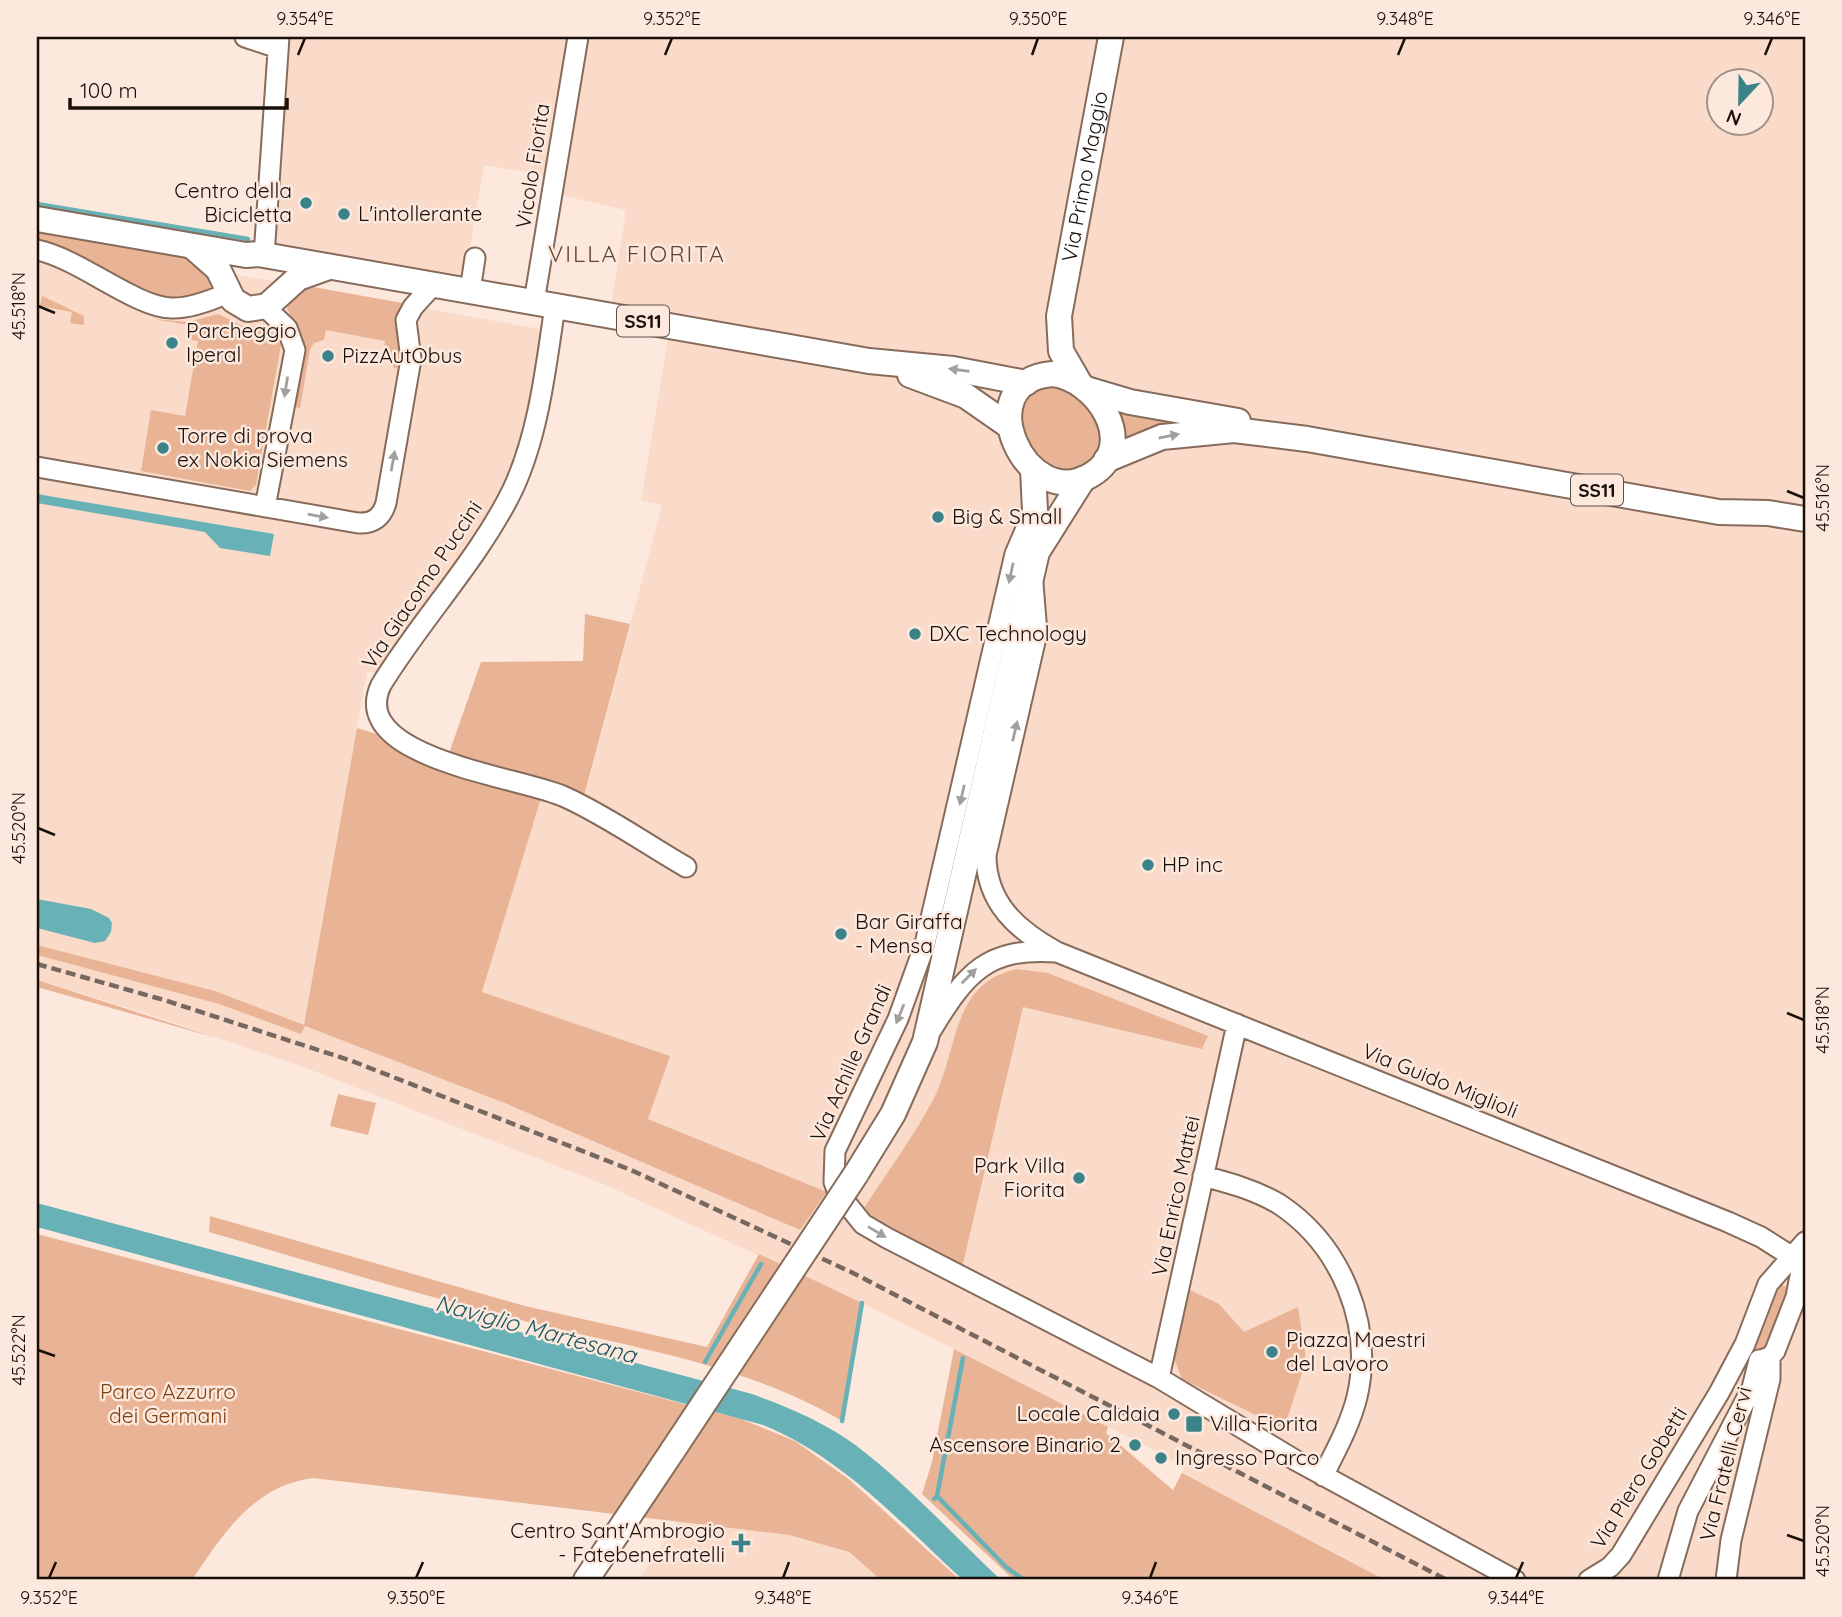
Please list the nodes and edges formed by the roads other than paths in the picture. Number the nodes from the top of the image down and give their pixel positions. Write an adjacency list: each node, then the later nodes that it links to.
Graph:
1 (246, 37): 4 (street)
2 (578, 37): 15 (street, Vicolo Fiorita)
3 (1111, 37): 16 (main road, Via Primo Maggio)
4 (279, 43): 8 (street)
5 (37, 219): 6 (main road, SS11)
6 (189, 245): 8 (main road, SS11); 12 (main road, SS11)
7 (37, 250): 12 (street)
8 (259, 252): 10 (main road, SS11); 12 (main road); 14 (main road)
9 (475, 258): 13 (street)
10 (331, 267): 11 (main road, SS11); 14 (main road, SS11)
11 (434, 284): 13 (main road, SS11); 26 (street, one-way to 11)
12 (227, 289): 14 (main road, SS11)
13 (470, 291): 15 (main road, SS11)
14 (271, 302): 26 (street, one-way to 26)
15 (544, 304): 17 (main road, SS11); 33 (street, Via Giacomo Puccini)
16 (1059, 316): 18 (main road, Via Primo Maggio); 19 (main road, Via Primo Maggio)
17 (860, 360): 18 (main road, SS11, one-way to 17); 20 (main road, SS11)
18 (1030, 381): 19 (main road, SS11); 20 (main road)
19 (1082, 386): 21 (main road, SS11); 22 (main road)
20 (1009, 426): 24 (main road, SS11)
21 (1307, 439): 22 (main road, SS11, one-way to 21); 28 (main road, SS11)
22 (1106, 460): 25 (main road, SS11)
23 (37, 467): 26 (street)
24 (1033, 469): 25 (main road); 27 (main road)
25 (1083, 479): 31 (main road)
26 (265, 507)
27 (1034, 509): 31 (main road); 43 (street, Via Achille Grandi, one-way to 43)
28 (1719, 512): 29 (main road, SS11); 30 (main road, SS11)
29 (1805, 519)
30 (1805, 534)
31 (1037, 552): 32 (main road)
32 (1031, 576): 34 (street, Via Guido Miglioli, one-way to 32); 36 (main road)
33 (686, 867)
34 (1057, 952): 35 (street, Via Guido Miglioli); 36 (street, one-way to 34)
35 (1237, 1024): 37 (street, Via Enrico Mattei); 39 (street, Via Guido Miglioli)
36 (925, 1042): 45 (main road, bridge)
37 (1203, 1176): 43 (street, Via Enrico Mattei); 44 (street)
38 (1805, 1242): 39 (street)
39 (1800, 1256): 40 (street); 41 (street)
40 (1771, 1280): 41 (street); 42 (street)
41 (1797, 1292): 42 (street)
42 (1757, 1355): 47 (street, Via Piero Gobetti); 48 (street); 49 (street, Via Fratelli Cervi)
43 (1159, 1378): 44 (street)
44 (1323, 1476): 46 (street)
45 (586, 1580)
46 (1515, 1580)
47 (1589, 1580)
48 (1668, 1580)
49 (1726, 1580)

